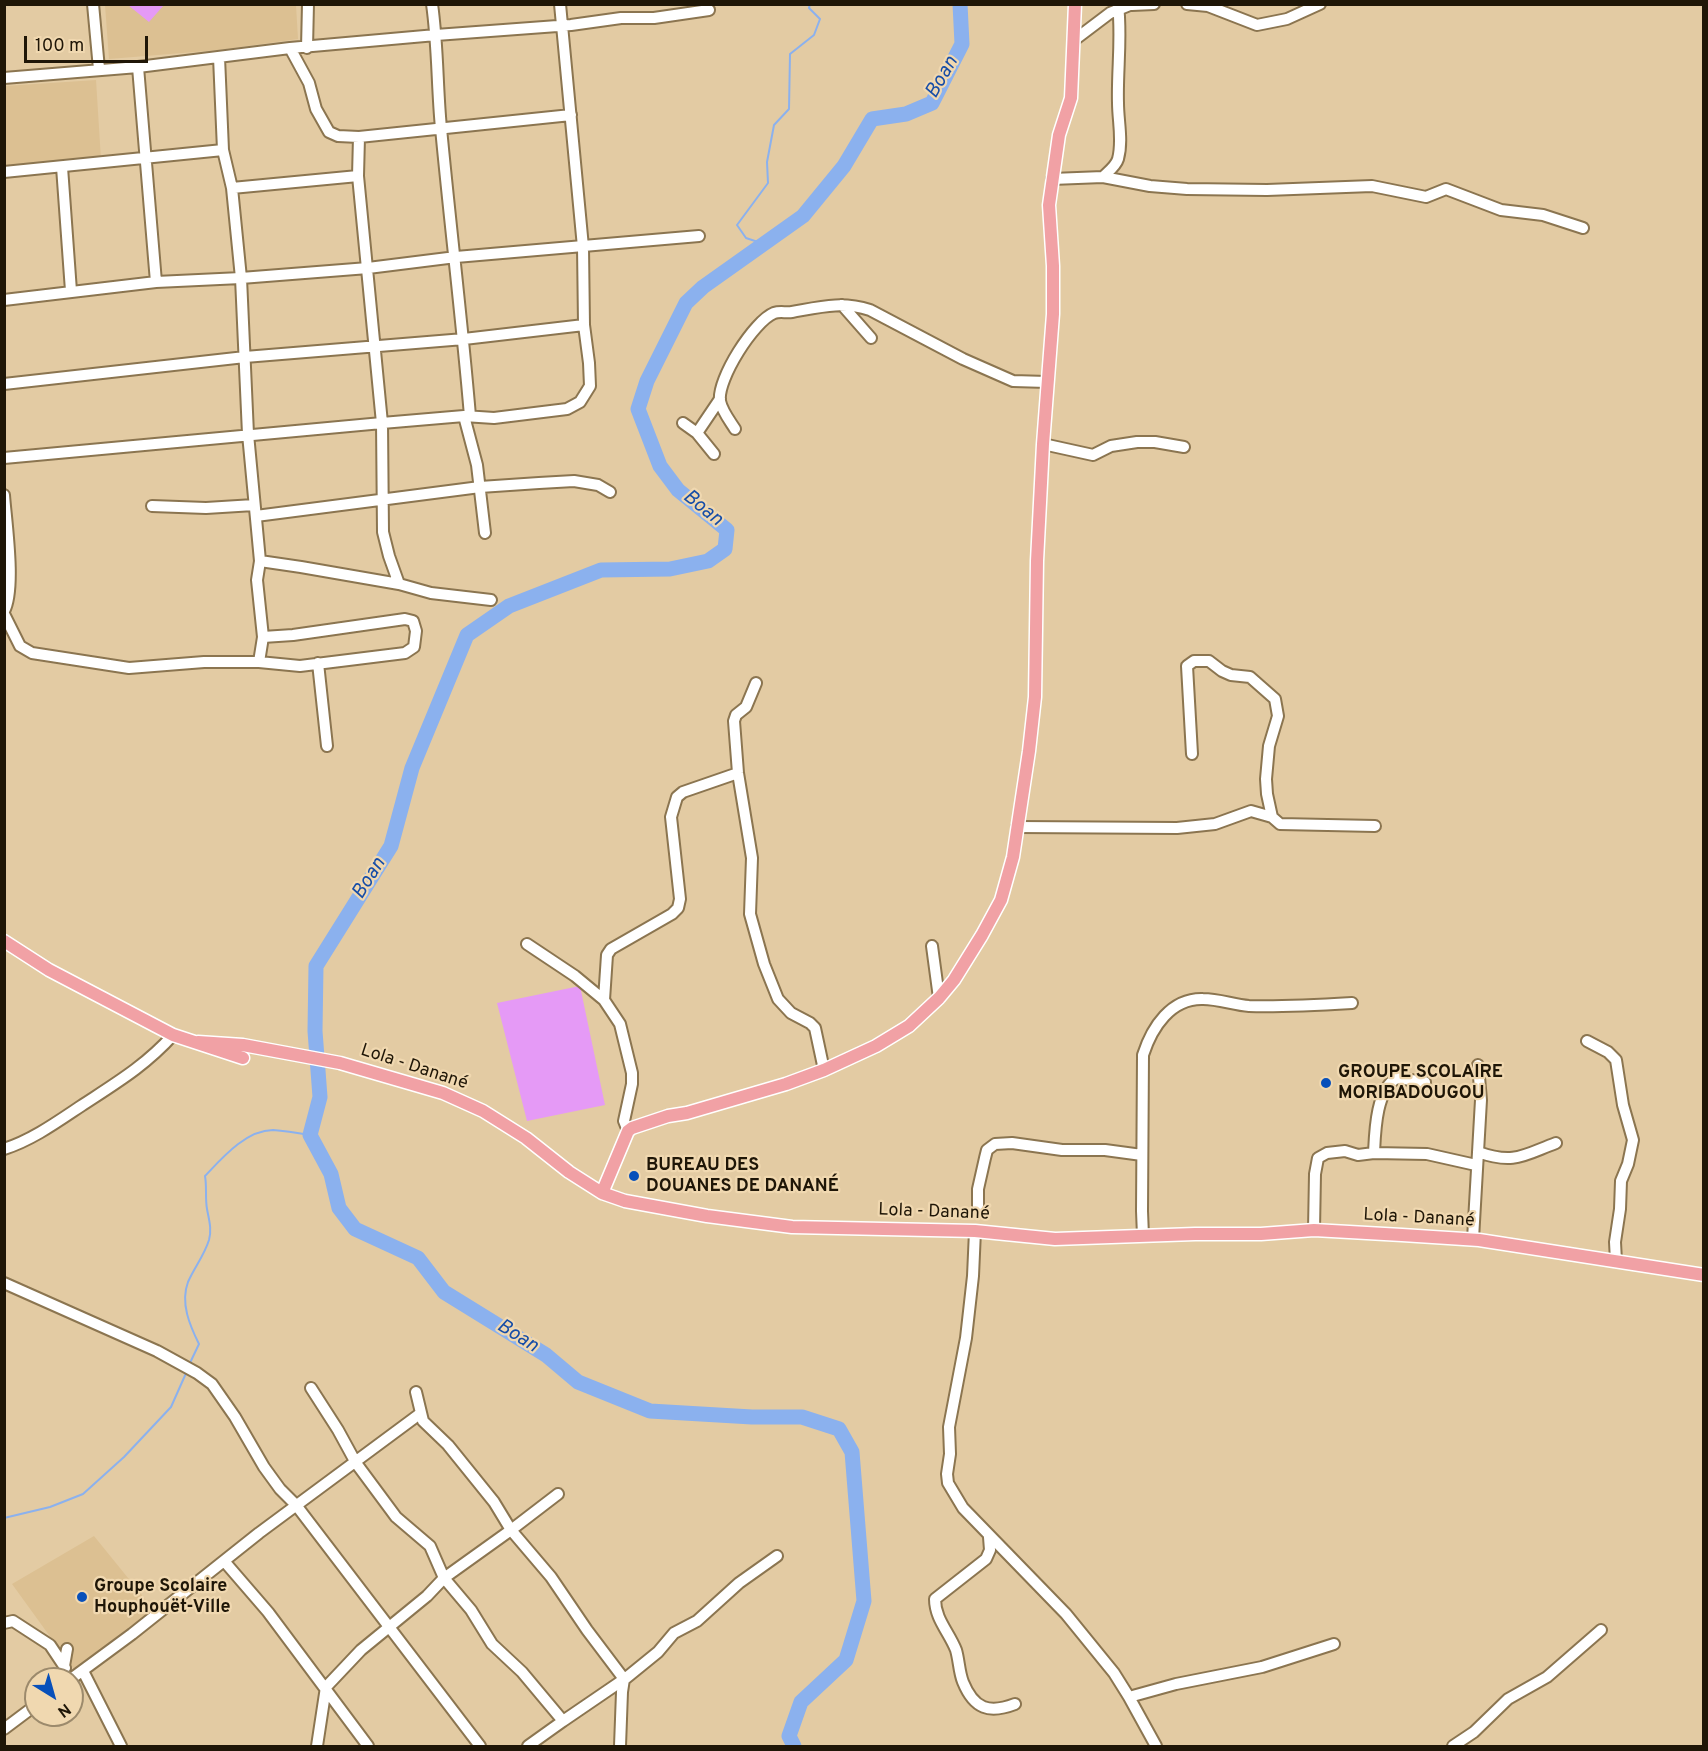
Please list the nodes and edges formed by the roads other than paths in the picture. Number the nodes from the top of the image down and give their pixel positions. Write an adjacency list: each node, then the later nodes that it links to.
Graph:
1 (93, 4): 19 (street)
2 (308, 4): 16 (street)
3 (432, 4): 13 (street)
4 (560, 4): 12 (street)
5 (1075, 4): 14 (main road)
6 (1154, 4): 9 (street)
7 (1187, 4): 8 (street)
8 (1320, 4)
9 (1132, 5): 10 (street)
10 (1118, 7): 14 (street); 29 (street)
11 (709, 10): 12 (street)
12 (562, 26): 13 (street); 21 (street)
13 (436, 35): 16 (street); 22 (street)
14 (1073, 41): 30 (main road)
15 (290, 48): 16 (street); 17 (street); 23 (street)
16 (307, 48)
17 (219, 57): 18 (street); 24 (street)
18 (138, 67): 19 (street); 25 (street)
19 (99, 69): 20 (street)
20 (4, 78)
21 (571, 115): 22 (street); 34 (street)
22 (441, 127): 23 (street); 35 (street)
23 (359, 136): 28 (street)
24 (224, 150): 25 (street); 31 (street)
25 (145, 159): 26 (street); 38 (street)
26 (62, 167): 27 (street); 39 (street)
27 (4, 172)
28 (358, 176): 31 (street); 36 (street)
29 (1103, 177): 30 (street); 32 (street)
30 (1052, 179): 47 (main road)
31 (232, 188): 37 (street)
32 (1583, 228)
33 (699, 236): 34 (street)
34 (583, 247): 35 (street); 42 (street)
35 (456, 257): 36 (street); 44 (street)
36 (368, 268): 37 (street); 45 (street)
37 (241, 278): 38 (street); 46 (street)
38 (156, 282): 39 (street)
39 (71, 291): 40 (street)
40 (4, 300)
41 (842, 305): 43 (street); 47 (street); 49 (street)
42 (584, 325): 44 (street); 50 (street)
43 (871, 338)
44 (464, 339): 45 (street); 50 (street)
45 (375, 346): 46 (street); 51 (street)
46 (244, 357): 48 (street); 54 (street)
47 (1047, 382): 56 (main road)
48 (4, 384)
49 (720, 399): 53 (street); 55 (street)
50 (467, 416): 51 (street); 60 (street)
51 (382, 423): 54 (street); 63 (street)
52 (683, 423): 55 (street)
53 (735, 429)
54 (248, 434): 59 (street); 65 (street)
55 (697, 434): 58 (street)
56 (1043, 444): 57 (street); 80 (main road)
57 (1184, 447)
58 (714, 454)
59 (4, 459)
60 (480, 487): 61 (street); 63 (street); 66 (street)
61 (610, 492)
62 (4, 495): 70 (street)
63 (384, 500): 65 (street); 68 (street)
64 (152, 506): 65 (street)
65 (255, 510): 67 (street)
66 (484, 533)
67 (260, 561): 68 (street); 71 (street)
68 (399, 584): 69 (street)
69 (492, 600)
70 (4, 613): 72 (street)
71 (263, 637): 72 (street); 73 (street)
72 (259, 662): 73 (street)
73 (318, 663): 75 (street)
74 (756, 682): 77 (street)
75 (327, 746)
76 (1192, 754): 78 (street)
77 (738, 774): 85 (street); 92 (street)
78 (1272, 816): 79 (street); 80 (street)
79 (1375, 826)
80 (1017, 827): 84 (main road)
81 (4, 941): 87 (main road, Lola - Danané)
82 (527, 944): 85 (street)
83 (932, 946): 84 (street)
84 (939, 998): 92 (main road)
85 (604, 1000): 94 (street)
86 (1352, 1003): 99 (street)
87 (173, 1035): 89 (main road, Lola - Danané); 96 (street)
88 (1587, 1041): 107 (street)
89 (198, 1042): 90 (main road, Lola - Danané); 101 (main road, Lola - Danané)
90 (243, 1058)
91 (1478, 1065): 97 (street)
92 (824, 1070): 94 (main road)
93 (1425, 1082): 98 (street)
94 (628, 1131): 101 (main road)
95 (1556, 1143): 97 (street)
96 (4, 1149)
97 (1478, 1152): 100 (street)
98 (1374, 1153): 100 (street); 103 (street)
99 (1142, 1155): 102 (street); 105 (street)
100 (1476, 1165): 106 (street)
101 (602, 1193): 104 (main road, Lola - Danané)
102 (978, 1206)
103 (1314, 1230): 105 (main road, Lola - Danané); 106 (main road, Lola - Danané)
104 (975, 1231): 105 (main road, Lola - Danané); 117 (street)
105 (1143, 1236)
106 (1473, 1239): 107 (main road, Lola - Danané)
107 (1616, 1261): 108 (main road, Lola - Danané)
108 (1704, 1275)
109 (4, 1283): 115 (street)
110 (311, 1388): 113 (street)
111 (416, 1392): 112 (street)
112 (421, 1413): 113 (street); 116 (street)
113 (356, 1462): 115 (street); 120 (street)
114 (558, 1494): 116 (street)
115 (296, 1505): 119 (street); 122 (street)
116 (511, 1530): 120 (street); 129 (street)
117 (989, 1537): 131 (street); 132 (street)
118 (777, 1556): 129 (street)
119 (224, 1561): 127 (street); 130 (street)
120 (444, 1578): 122 (street); 134 (street)
121 (4, 1623): 126 (street)
122 (387, 1626): 130 (street); 139 (street)
123 (1601, 1630): 143 (street)
124 (1334, 1644): 131 (street)
125 (67, 1649): 126 (street)
126 (64, 1666)
127 (84, 1670)
128 (84, 1673): 136 (street)
129 (624, 1679): 134 (street); 141 (street)
130 (326, 1687): 137 (street); 138 (street)
131 (1130, 1697): 142 (street)
132 (1015, 1704)
133 (24, 1714): 135 (street)
134 (563, 1721): 140 (street)
135 (4, 1729)
136 (122, 1746)
137 (317, 1746)
138 (368, 1746)
139 (480, 1746)
140 (528, 1746)
141 (620, 1746)
142 (1156, 1746)
143 (1456, 1746)

